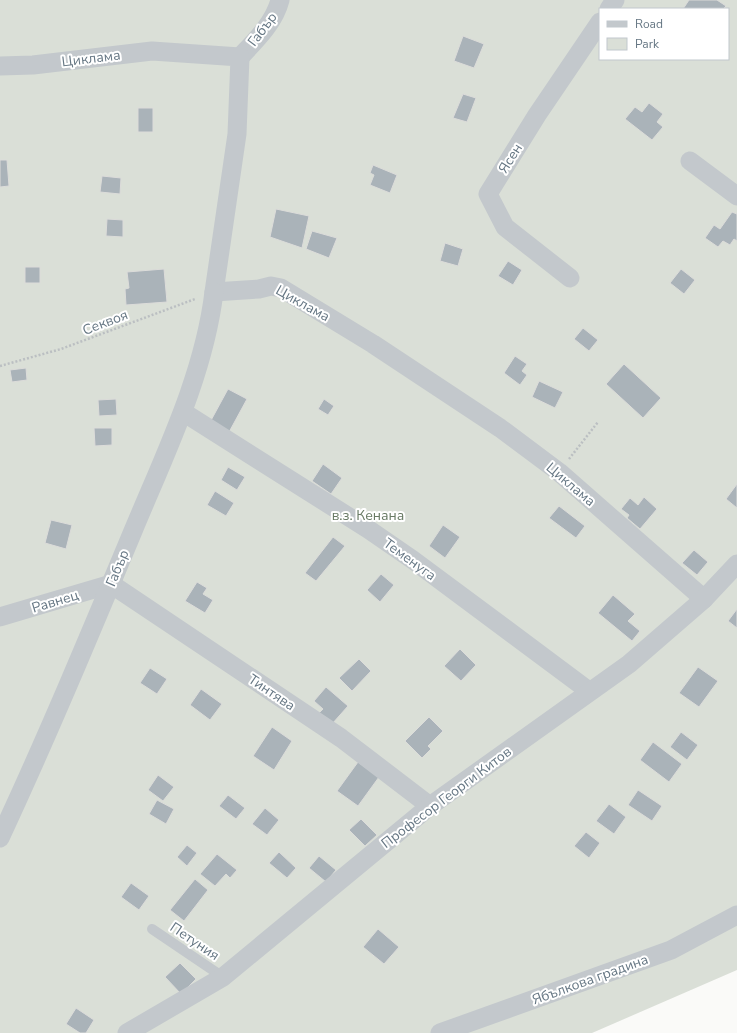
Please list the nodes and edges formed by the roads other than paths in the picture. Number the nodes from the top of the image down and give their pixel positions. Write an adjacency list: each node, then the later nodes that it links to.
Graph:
1 (280, 0): 3 (street, Габър)
2 (599, 23): 7 (street, Ясен)
3 (240, 57): 4 (street, Циклама); 8 (street)
4 (0, 66)
5 (690, 161): 6 (street)
6 (737, 196)
7 (570, 278)
8 (214, 292): 9 (street, Габър); 12 (street, Циклама)
9 (183, 412): 11 (street, Габър); 14 (street, Теменуга)
10 (737, 564): 12 (street, Професор Георги Китов)
11 (111, 584): 13 (street, Равнец); 15 (street, Тинтява); 16 (street, Габър)
12 (704, 599): 14 (street, Професор Георги Китов)
13 (0, 617)
14 (589, 691): 15 (street, Професор Георги Китов)
15 (430, 806): 19 (street, Професор Георги Китов)
16 (0, 838)
17 (737, 915): 21 (street, Ябълкова градина)
18 (152, 929): 19 (lane, Петуния)
19 (222, 977): 20 (street, Професор Георги Китов)
20 (127, 1033)
21 (440, 1033)

